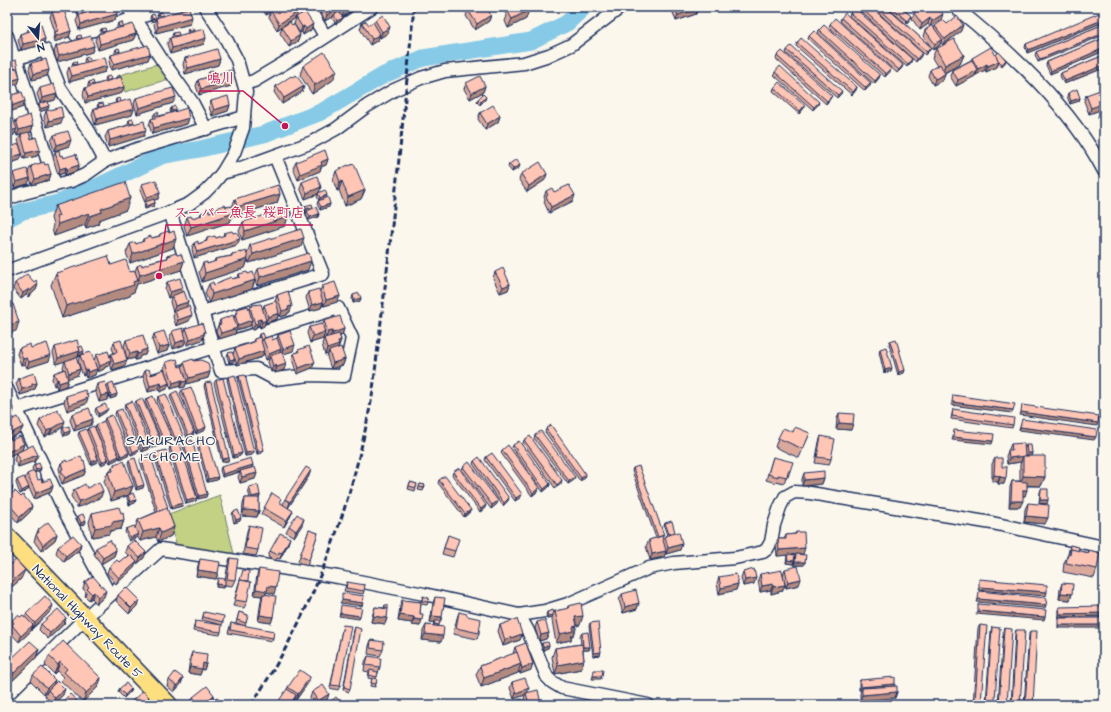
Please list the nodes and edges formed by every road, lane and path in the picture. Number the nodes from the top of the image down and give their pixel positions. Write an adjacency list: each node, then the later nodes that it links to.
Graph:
1 (69, 7): 9 (street)
2 (128, 7): 9 (street)
3 (175, 7): 9 (street)
4 (205, 7): 13 (street)
5 (308, 7): 11 (street)
6 (372, 7): 11 (street)
7 (621, 7): 16 (street)
8 (954, 7): 18 (street)
9 (135, 18): 15 (street)
10 (7, 36): 12 (street)
11 (325, 36): 13 (street)
12 (12, 59): 17 (street); 20 (street)
13 (244, 84): 14 (street)
14 (244, 123): 15 (street); 19 (street)
15 (206, 129): 17 (street)
16 (275, 156): 19 (street); 24 (street)
17 (104, 161): 20 (street)
18 (1104, 171)
19 (222, 173): 22 (street)
20 (55, 185): 21 (street)
21 (7, 197)
22 (170, 212): 23 (street); 24 (street)
23 (7, 271)
24 (202, 312): 25 (street)
25 (214, 347): 25 (street); 27 (street)
26 (7, 389): 27 (street)
27 (17, 409): 30 (street)
28 (7, 537): 32 (highway, National Highway Route 5)
29 (1104, 546): 31 (street)
30 (110, 595): 31 (street); 32 (street)
31 (519, 615): 35 (street)
32 (85, 618): 33 (street); 34 (highway, National Highway Route 5)
33 (7, 695)
34 (168, 705)
35 (648, 705)

